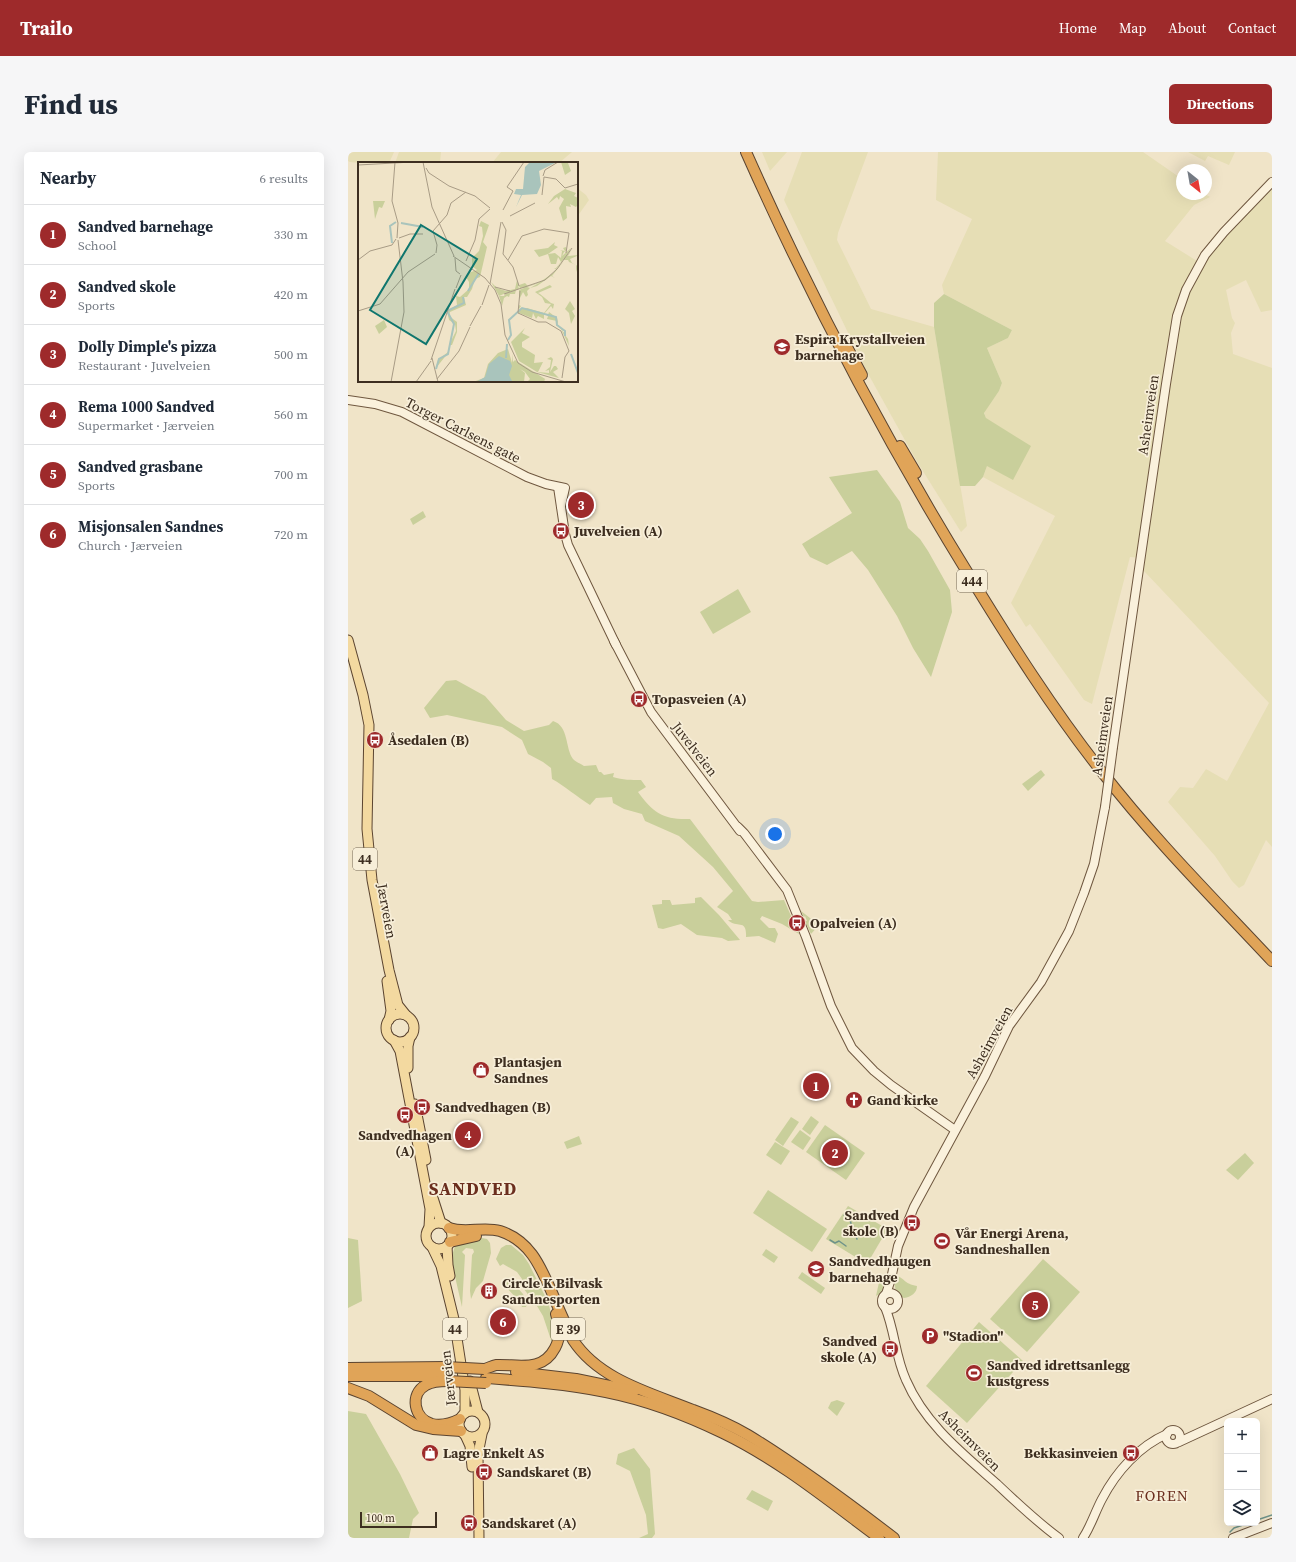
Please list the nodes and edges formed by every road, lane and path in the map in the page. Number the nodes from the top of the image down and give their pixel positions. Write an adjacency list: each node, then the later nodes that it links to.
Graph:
1 (746, 152): 9 (highway, 444)
2 (753, 152): 8 (highway, 444)
3 (1272, 182): 14 (main road, Asheimveien, bridge)
4 (348, 400): 5 (main road, Torger Carlsens gate)
5 (561, 488): 14 (main road, Juvelveien)
6 (348, 640): 7 (main road, Jærveien / 44)
7 (369, 734): 10 (main road, Jærveien / 44); 11 (main road, Jærveien / 44)
8 (1272, 951)
9 (1272, 961)
10 (406, 1015): 11 (main road); 12 (main road, 44)
11 (389, 1020): 13 (main road, 44)
12 (410, 1037): 13 (main road); 15 (main road, 44)
13 (394, 1040): 16 (main road, 44)
14 (955, 1130): 20 (main road, Asheimveien)
15 (445, 1226): 16 (main road); 17 (highway, E 39); 18 (main road, 44)
16 (429, 1227): 19 (main road, 44)
17 (497, 1233): 18 (highway, E 39); 27 (highway, E 39); 30 (highway, E 39)
18 (449, 1244): 19 (main road); 31 (main road, Jærveien / 44)
19 (432, 1247): 32 (main road, Jærveien / 44)
20 (890, 1294): 21 (main road); 22 (main road)
21 (885, 1307): 22 (main road); 23 (main road, Asheimveien)
22 (894, 1308): 23 (main road, Asheimveien)
23 (891, 1327): 41 (main road, Asheimveien)
24 (348, 1368): 25 (highway, E 39)
25 (447, 1375): 26 (highway, E 39); 27 (highway, E 39, bridge); 32 (highway, E 39)
26 (348, 1376)
27 (485, 1377): 30 (highway, E 39); 44 (highway, E 39)
28 (348, 1388): 33 (highway)
29 (1272, 1399): 36 (main road)
30 (667, 1400): 45 (highway, E 39)
31 (478, 1412): 32 (main road); 34 (main road, 44)
32 (463, 1416): 33 (main road, 44)
33 (463, 1433): 34 (main road); 42 (main road, 44)
34 (482, 1434): 43 (main road, 44)
35 (1167, 1434): 36 (main road); 37 (main road); 38 (main road)
36 (1179, 1437): 37 (main road)
37 (1169, 1443): 38 (main road)
38 (1147, 1446): 39 (main road)
39 (1096, 1513): 48 (main road); 49 (main road)
40 (1272, 1523): 50 (main road)
41 (1051, 1530): 46 (main road, Asheimveien); 47 (main road, Asheimveien)
42 (474, 1538)
43 (479, 1538)
44 (879, 1538)
45 (894, 1538)
46 (1059, 1538)
47 (1066, 1538)
48 (1083, 1538)
49 (1089, 1538)
50 (1233, 1538)

